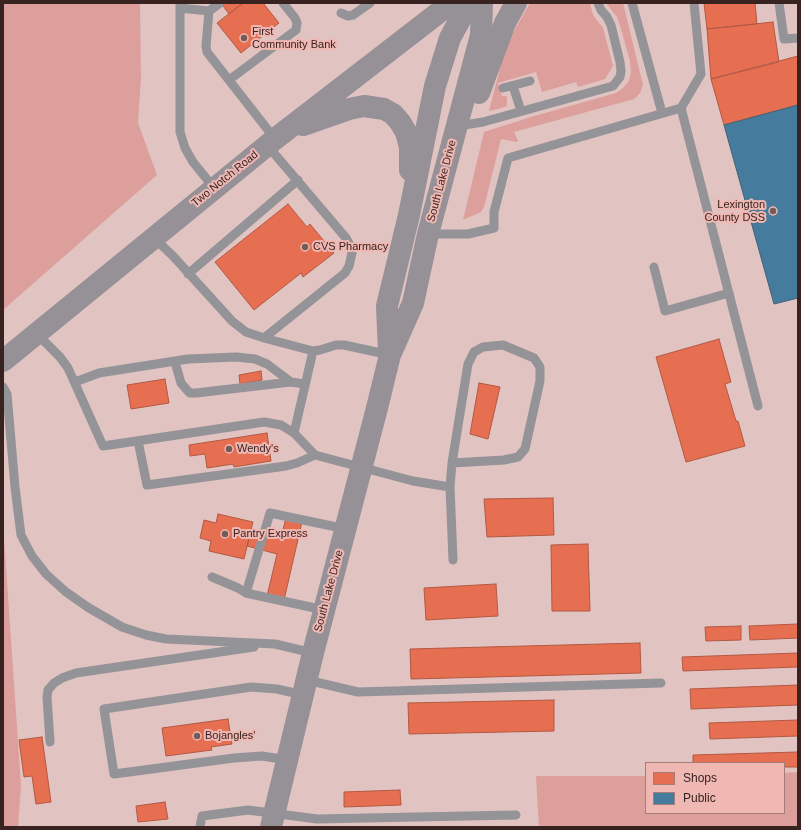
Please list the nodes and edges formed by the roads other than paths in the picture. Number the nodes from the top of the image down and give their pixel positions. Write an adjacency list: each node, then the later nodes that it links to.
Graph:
1 (220, 3): 13 (lane)
2 (283, 3): 16 (lane)
3 (370, 3): 14 (lane)
4 (451, 3): 24 (main road, Two Notch Road)
5 (469, 3): 27 (main road, South Lake Drive)
6 (482, 3): 23 (main road, South Lake Drive)
7 (516, 3): 23 (main road)
8 (598, 3): 21 (lane)
9 (632, 3): 22 (lane)
10 (694, 3): 20 (lane)
11 (779, 3): 15 (lane)
12 (180, 5): 13 (lane); 26 (lane)
13 (209, 11): 16 (lane)
14 (341, 13)
15 (798, 38)
16 (230, 80): 24 (lane)
17 (530, 81): 18 (lane)
18 (513, 86): 19 (lane); 21 (lane)
19 (503, 88)
20 (681, 108): 22 (lane); 32 (lane)
21 (521, 111): 23 (lane)
22 (662, 113): 28 (lane)
23 (458, 126): 28 (main road, South Lake Drive)
24 (275, 139): 25 (lane); 26 (main road, Two Notch Road); 27 (main road)
25 (298, 180): 31 (lane); 34 (lane)
26 (214, 188): 29 (main road, Two Notch Road)
27 (409, 215): 36 (main road, South Lake Drive)
28 (428, 234): 36 (main road, South Lake Drive)
29 (154, 237): 31 (lane); 33 (main road, Two Notch Road)
30 (654, 266): 32 (lane)
31 (188, 274): 34 (lane)
32 (729, 293): 43 (lane)
33 (36, 334): 37 (main road, Two Notch Road); 39 (lane)
34 (264, 338): 35 (lane)
35 (313, 351): 36 (lane); 41 (lane)
36 (390, 355): 48 (main road, South Lake Drive)
37 (3, 361)
38 (175, 362): 39 (lane); 40 (lane); 40 (lane)
39 (75, 382): 45 (lane)
40 (291, 382): 41 (lane)
41 (305, 384): 44 (lane)
42 (3, 387): 55 (lane)
43 (758, 406)
44 (294, 432): 45 (lane); 46 (lane)
45 (138, 440): 46 (lane)
46 (314, 455): 48 (lane)
47 (452, 463): 47 (lane); 49 (lane)
48 (361, 468): 49 (lane); 50 (main road, South Lake Drive)
49 (450, 487): 51 (lane)
50 (346, 529): 53 (lane); 54 (main road, South Lake Drive)
51 (453, 560)
52 (212, 577): 53 (lane)
53 (246, 593): 54 (lane)
54 (324, 610): 56 (main road, South Lake Drive)
55 (276, 644): 56 (lane); 59 (lane)
56 (313, 653): 58 (main road, South Lake Drive)
57 (661, 684): 58 (lane)
58 (305, 688): 60 (main road, South Lake Drive); 60 (lane)
59 (50, 742)
60 (288, 760): 62 (main road, South Lake Drive)
61 (516, 815): 62 (lane)
62 (273, 821): 63 (lane)
63 (200, 827)

